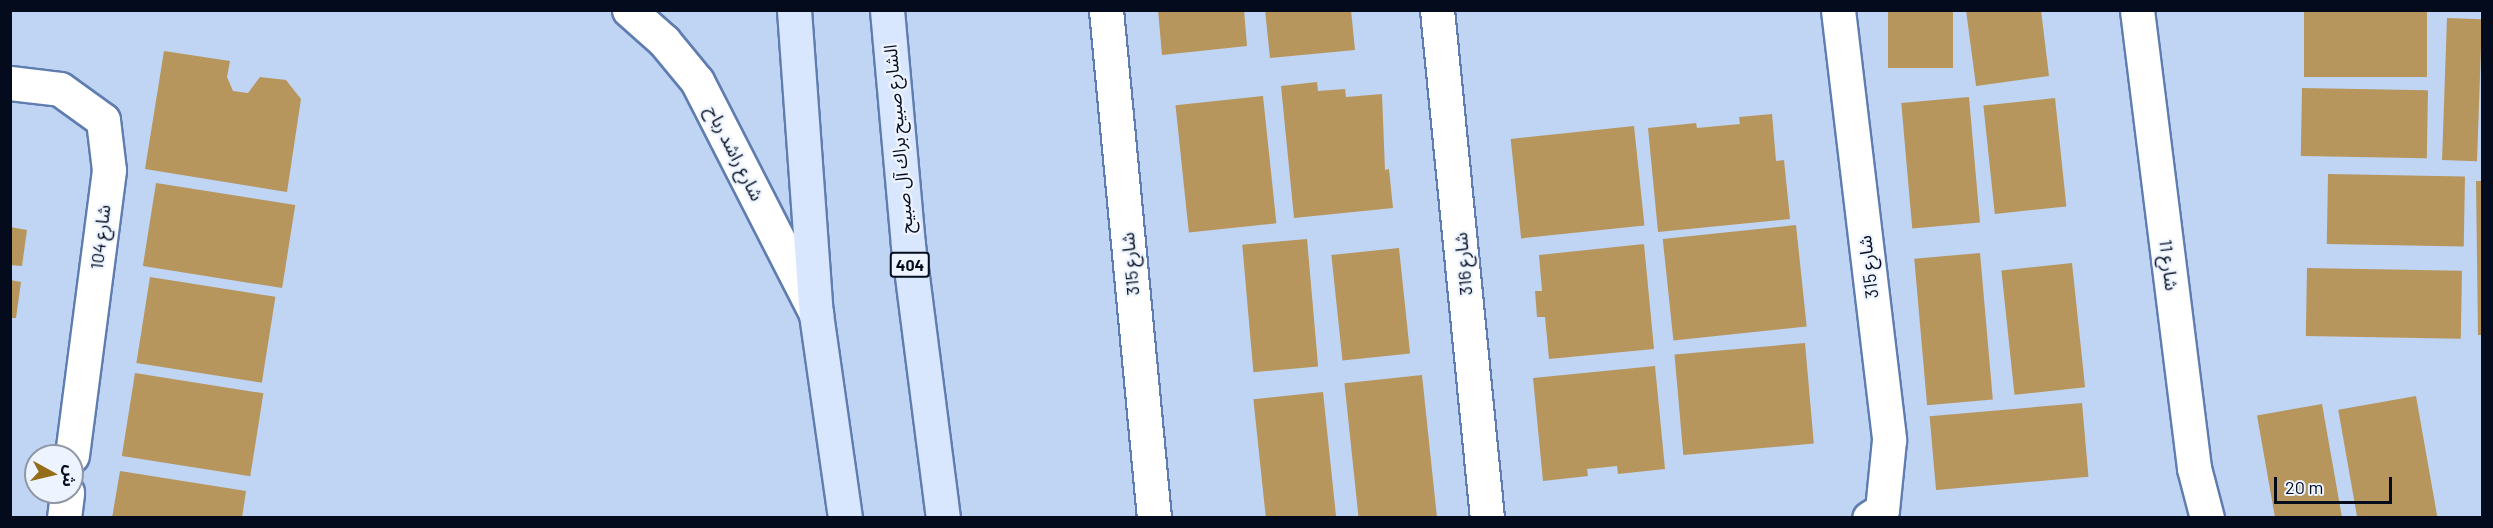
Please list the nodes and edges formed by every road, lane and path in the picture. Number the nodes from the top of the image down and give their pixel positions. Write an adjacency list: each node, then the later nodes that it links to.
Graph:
1 (629, 10): 9 (street, شارع راشد رباح)
2 (794, 10): 9 (main road)
3 (887, 10): 12 (main road, الشارع صبيح براك آل صبيح / 404)
4 (1106, 10): 13 (street, شارع 315)
5 (1437, 10): 14 (street, شارع 316)
6 (1838, 10): 15 (street, شارع 315)
7 (2137, 10): 16 (street, شارع 11)
8 (10, 83): 10 (street, شارع 104)
9 (816, 314): 11 (main road)
10 (74, 444)
11 (845, 518)
12 (943, 518)
13 (1154, 518)
14 (1487, 518)
15 (1869, 518)
16 (2207, 518)

